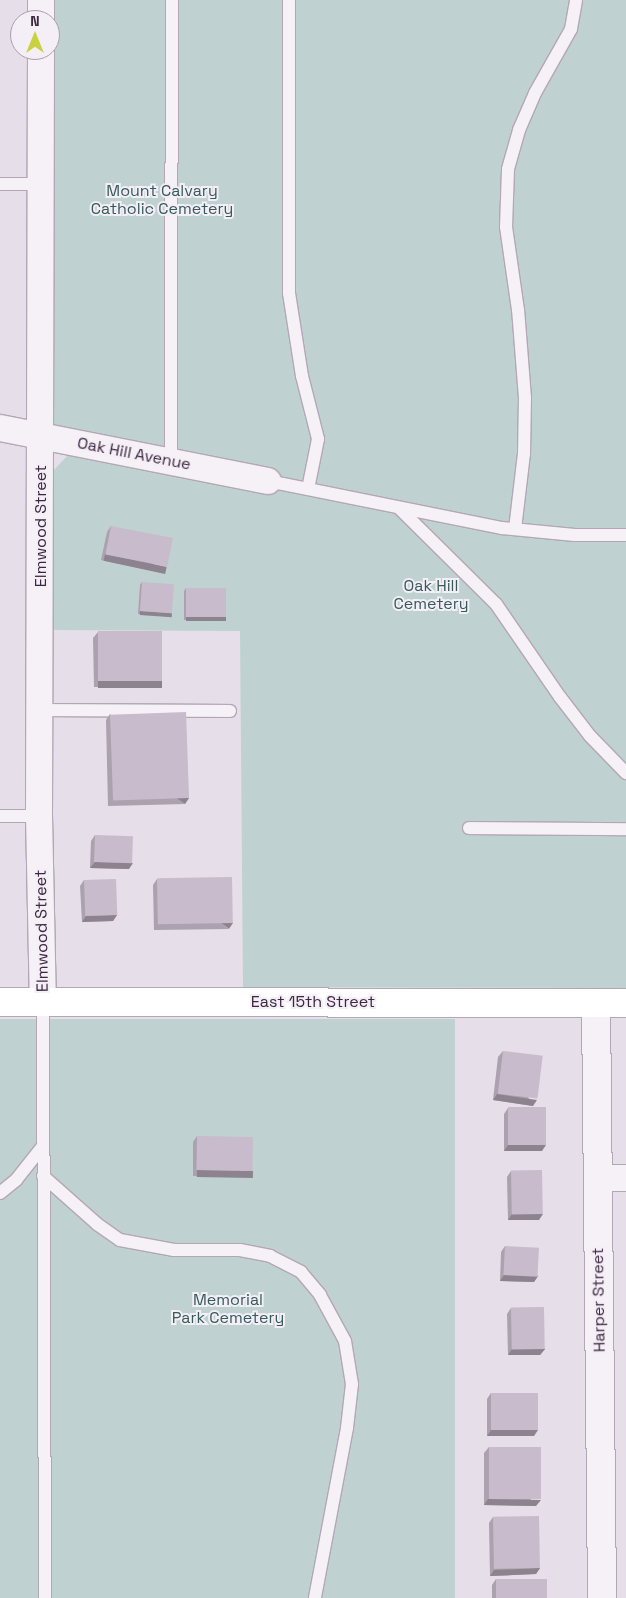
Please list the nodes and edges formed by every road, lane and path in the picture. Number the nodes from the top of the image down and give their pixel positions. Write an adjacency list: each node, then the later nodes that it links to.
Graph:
1 (172, 0): 9 (lane)
2 (289, 0): 11 (lane)
3 (576, 0): 13 (lane)
4 (41, 60): 6 (street, Elmwood Street)
5 (0, 184): 6 (lane)
6 (40, 184): 8 (street, Elmwood Street)
7 (0, 428): 8 (street, Oak Hill Avenue)
8 (41, 435): 9 (street, Oak Hill Avenue); 15 (street, Elmwood Street)
9 (171, 461): 10 (street, Oak Hill Avenue)
10 (268, 481): 11 (lane)
11 (308, 489): 12 (lane)
12 (399, 508): 13 (lane); 17 (lane)
13 (514, 529): 14 (lane)
14 (626, 536)
15 (40, 710): 16 (lane); 19 (street, Elmwood Street)
16 (230, 711)
17 (626, 773)
18 (0, 816): 19 (lane)
19 (39, 816): 23 (street, Elmwood Street)
20 (470, 828): 21 (lane)
21 (626, 829)
22 (0, 1002): 23 (main road, East 15th Street)
23 (44, 1002): 24 (main road, East 15th Street); 26 (lane)
24 (596, 1003): 25 (main road, East 15th Street); 28 (street, Harper Street)
25 (626, 1003)
26 (43, 1146): 27 (lane); 30 (lane)
27 (43, 1176): 31 (lane); 32 (lane)
28 (597, 1178): 29 (street); 33 (street, Harper Street)
29 (626, 1178)
30 (0, 1193)
31 (45, 1598)
32 (315, 1598)
33 (602, 1598)

